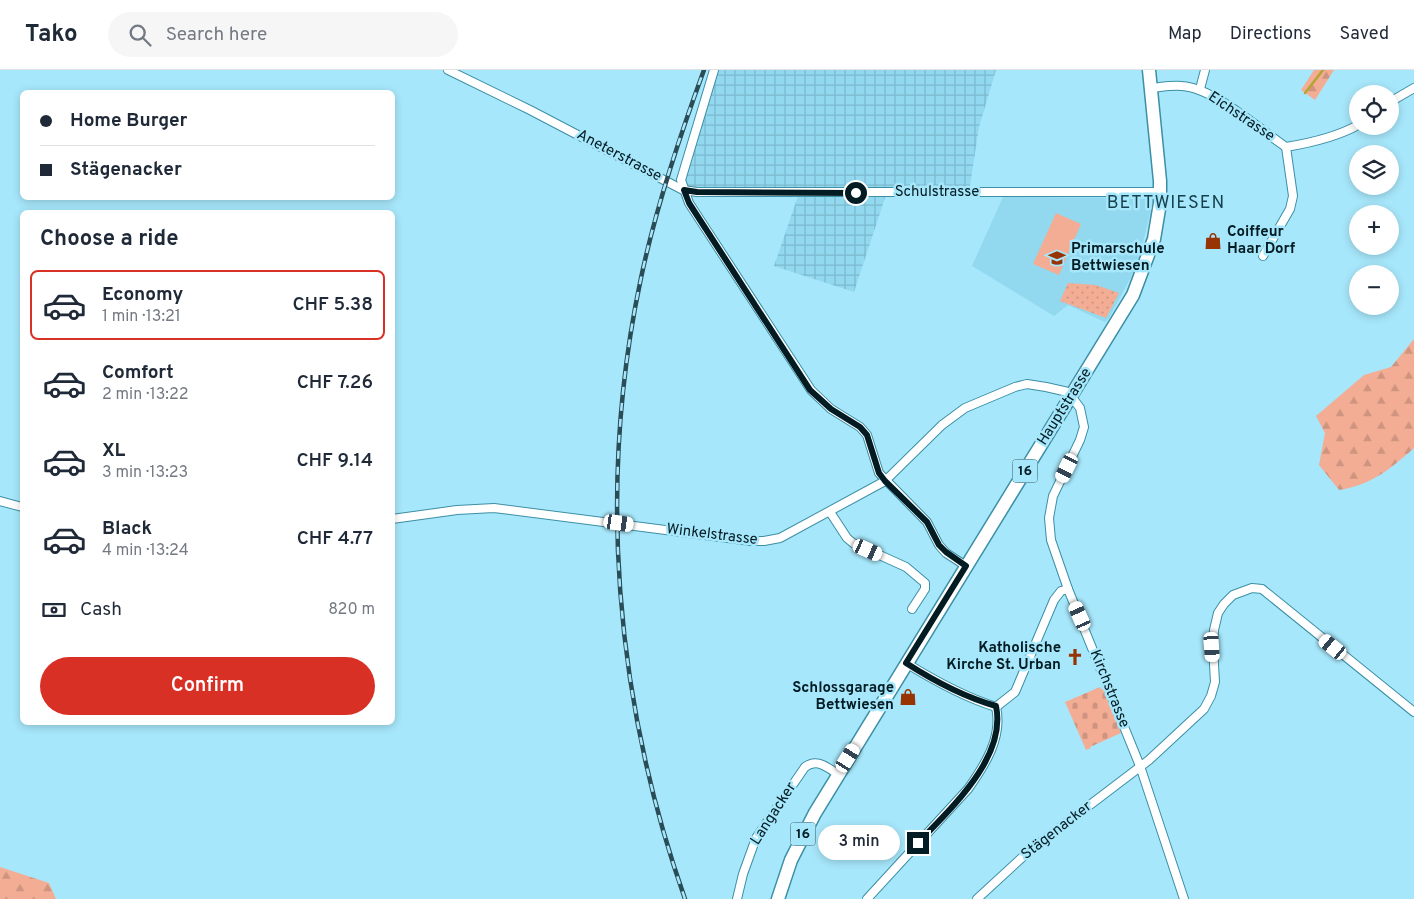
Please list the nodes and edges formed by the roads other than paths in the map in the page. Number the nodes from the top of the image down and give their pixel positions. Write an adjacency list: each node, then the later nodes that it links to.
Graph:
1 (448, 70): 11 (street, Aneterstrasse)
2 (714, 70): 11 (street)
3 (1149, 70): 5 (main road, Hauptstrasse / 16)
4 (1205, 70): 7 (street)
5 (1151, 88): 7 (street, Eichstrasse); 12 (main road, Hauptstrasse / 16)
6 (1414, 88): 8 (street)
7 (1200, 89): 10 (street, Eichstrasse)
8 (1399, 97)
9 (1349, 130): 10 (street, Eichstrasse)
10 (1286, 146): 13 (street)
11 (684, 190): 12 (street, Schulstrasse); 15 (street)
12 (1160, 192): 14 (main road, Hauptstrasse / 16)
13 (1263, 256)
14 (1071, 397): 15 (street, Winkelstrasse); 20 (main road, Hauptstrasse / 16); 21 (street, Kirchstrasse)
15 (885, 481): 18 (street, Winkelstrasse); 20 (street)
16 (0, 502): 17 (street)
17 (20, 506)
18 (830, 512): 19 (street, Winkelstrasse); 22 (street)
19 (395, 519)
20 (966, 566): 23 (main road, Hauptstrasse / 16)
21 (1068, 589): 24 (street); 26 (street, Kirchstrasse)
22 (912, 609)
23 (906, 663): 24 (street); 27 (main road, Hauptstrasse / 16)
24 (996, 706): 30 (street)
25 (1414, 712): 26 (street, Stägenacker)
26 (1140, 766): 31 (street, Stägenacker); 32 (street, Kirchstrasse)
27 (838, 774): 28 (street, Langacker); 29 (main road, Hauptstrasse / 16)
28 (737, 899)
29 (778, 899)
30 (867, 899)
31 (977, 899)
32 (1184, 899)

